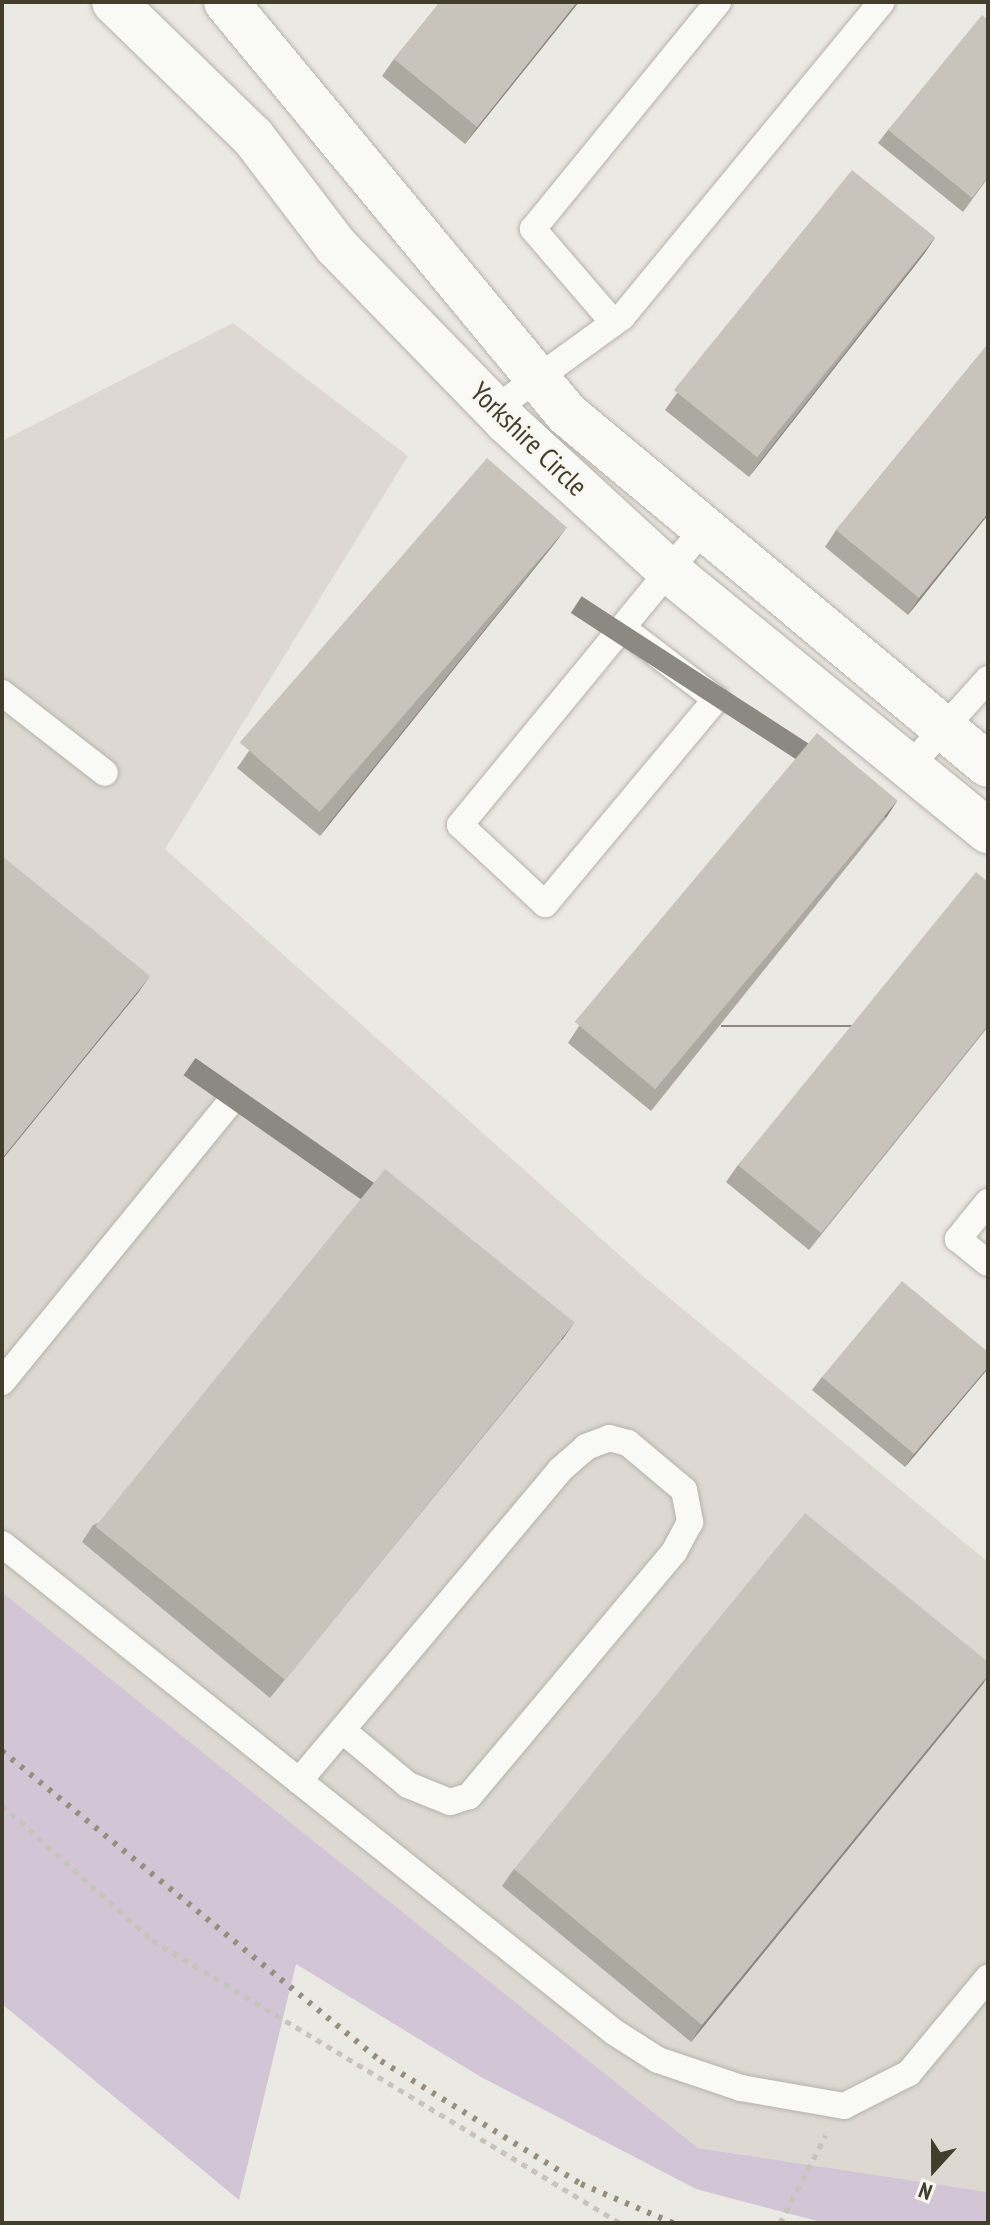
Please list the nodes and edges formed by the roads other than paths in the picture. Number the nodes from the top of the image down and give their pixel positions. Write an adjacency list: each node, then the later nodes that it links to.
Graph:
1 (114, 2): 7 (street, Yorkshire Circle)
2 (226, 2): 6 (street, Yorkshire Circle)
3 (718, 2): 5 (lane)
4 (882, 2): 5 (lane)
5 (613, 322): 6 (lane)
6 (532, 378): 7 (lane); 8 (street, Yorkshire Circle)
7 (495, 409): 9 (street, Yorkshire Circle)
8 (701, 532): 9 (lane); 13 (street, Yorkshire Circle)
9 (669, 571): 10 (lane); 15 (street, Yorkshire Circle)
10 (624, 629): 10 (lane)
11 (988, 679): 13 (lane)
12 (2, 693): 16 (lane)
13 (943, 727): 14 (street, Yorkshire Circle); 15 (lane)
14 (988, 765)
15 (910, 766): 17 (street, Yorkshire Circle)
16 (105, 773)
17 (988, 831)
18 (228, 1105): 21 (lane)
19 (988, 1202): 20 (lane)
20 (988, 1263)
21 (2, 1382)
22 (2, 1544): 24 (lane)
23 (342, 1730): 23 (lane); 24 (lane)
24 (299, 1781): 25 (lane)
25 (988, 1978)

